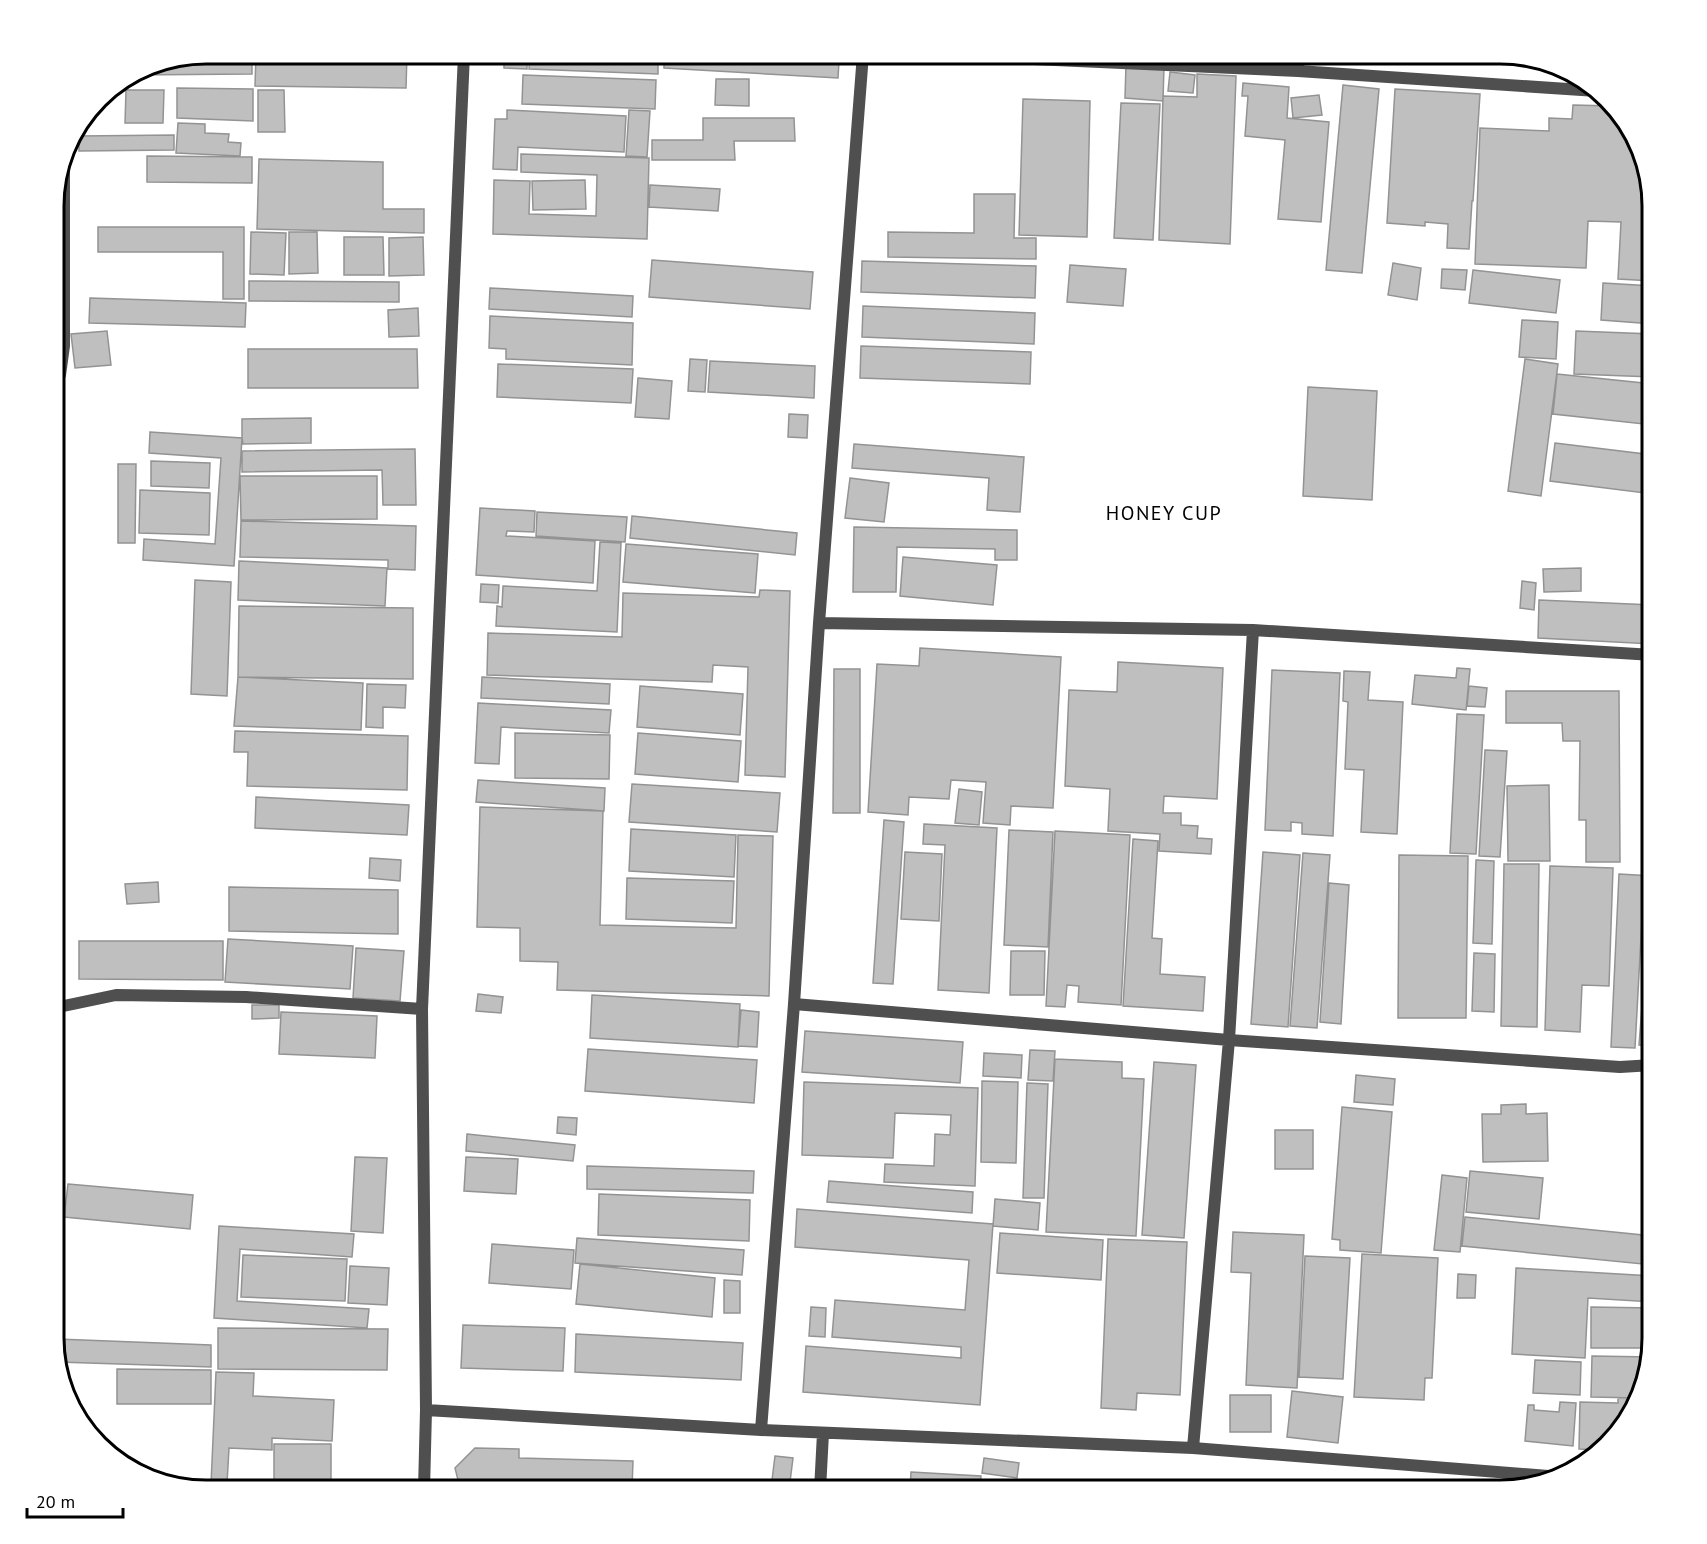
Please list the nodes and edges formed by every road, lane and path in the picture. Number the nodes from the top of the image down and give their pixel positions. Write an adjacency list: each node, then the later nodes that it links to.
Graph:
1 (464, 64): 12 (street)
2 (862, 64): 7 (street)
3 (1144, 64): 5 (street)
4 (1298, 64): 5 (street)
5 (1298, 71): 6 (street)
6 (1582, 90)
7 (819, 623): 8 (street); 10 (street)
8 (1253, 630): 9 (street); 13 (street)
9 (1642, 655)
10 (794, 1004): 13 (street); 16 (street)
11 (65, 1006): 12 (street)
12 (422, 1009): 15 (street)
13 (1229, 1040): 14 (street); 18 (street)
14 (1642, 1066)
15 (426, 1410): 16 (street); 20 (street)
16 (761, 1430): 17 (street)
17 (823, 1433): 18 (street); 21 (street)
18 (1193, 1448): 19 (street)
19 (1536, 1475)
20 (424, 1480)
21 (821, 1480)

